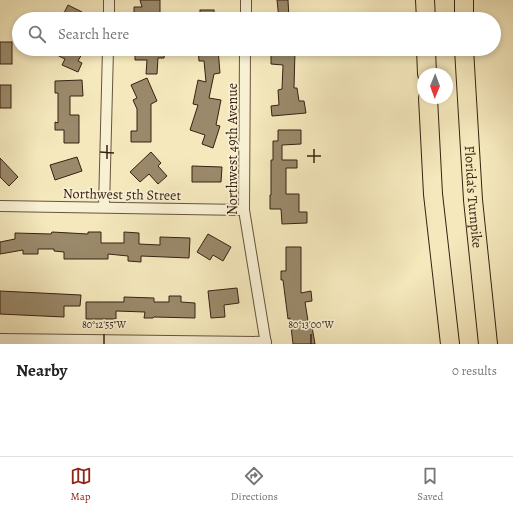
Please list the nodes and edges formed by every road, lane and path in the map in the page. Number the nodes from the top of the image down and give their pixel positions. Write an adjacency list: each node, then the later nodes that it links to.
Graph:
1 (109, 0): 5 (street)
2 (246, 0): 6 (street)
3 (425, 0): 7 (highway)
4 (464, 0): 8 (highway)
5 (108, 12)
6 (246, 12)
7 (426, 12)
8 (464, 12)
9 (108, 56): 16 (street)
10 (245, 56): 17 (street, Northwest 49th Avenue)
11 (426, 56): 13 (highway)
12 (464, 56): 21 (highway, Florida's Turnpike)
13 (427, 68)
14 (428, 104): 20 (highway)
15 (0, 206): 16 (street, Northwest 5th Street)
16 (104, 207): 17 (street, Northwest 5th Street)
17 (244, 210): 19 (street, Northwest 49th Avenue)
18 (0, 339): 19 (street)
19 (266, 343)
20 (450, 344)
21 (488, 344)

